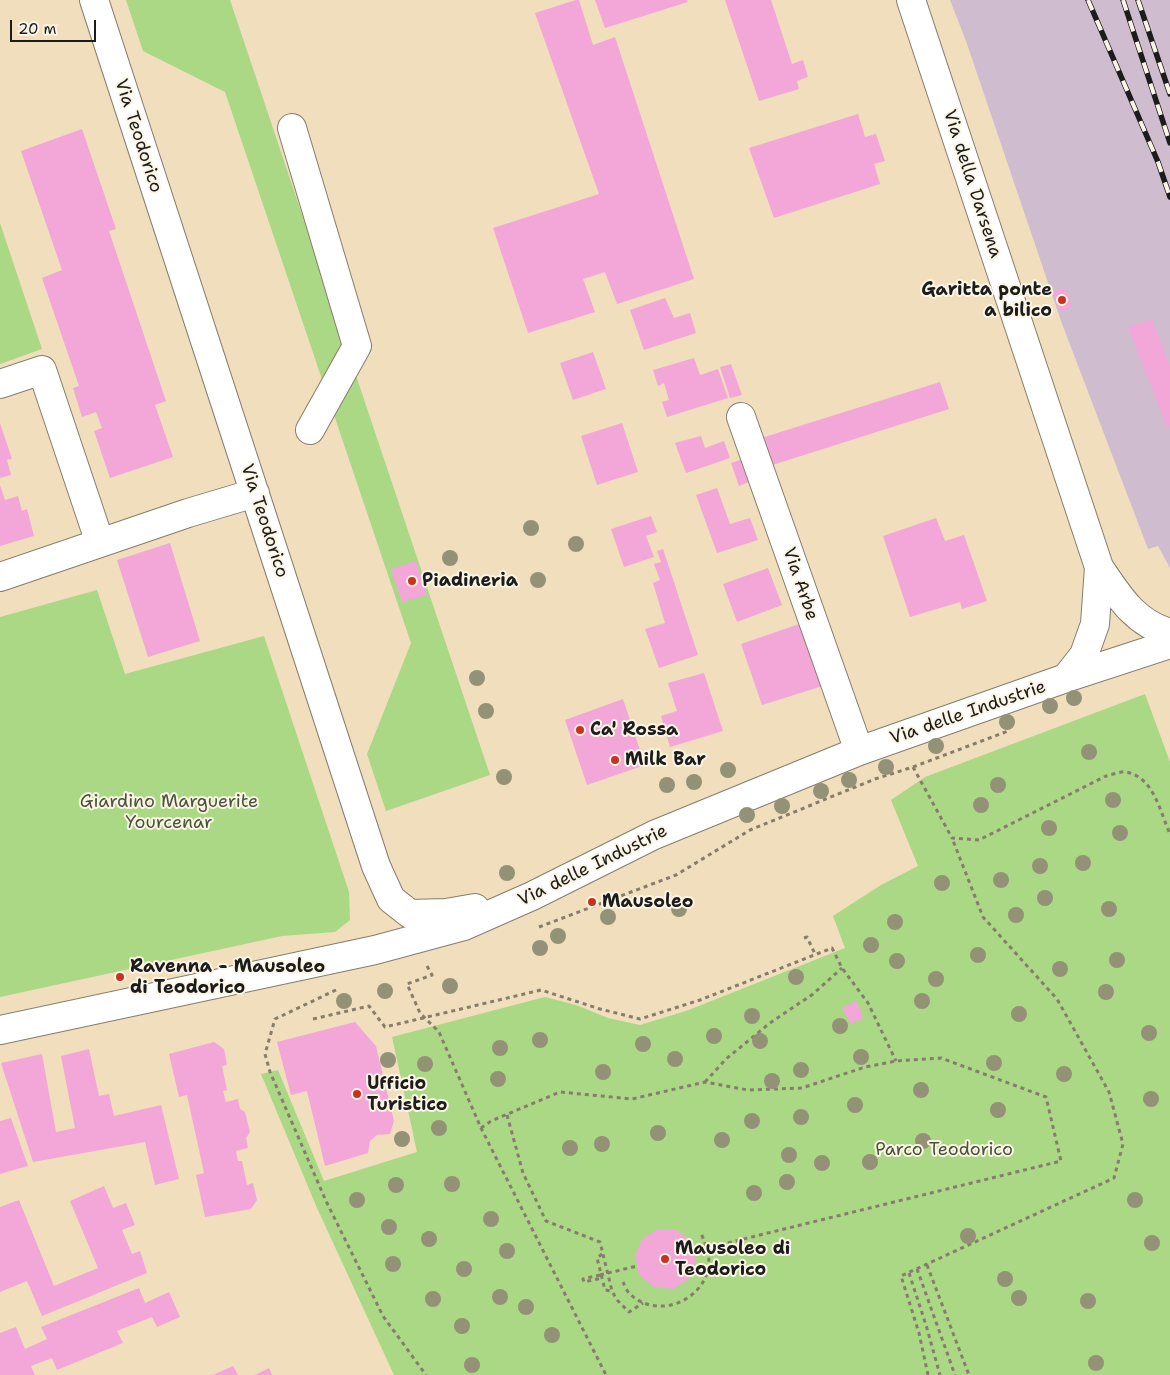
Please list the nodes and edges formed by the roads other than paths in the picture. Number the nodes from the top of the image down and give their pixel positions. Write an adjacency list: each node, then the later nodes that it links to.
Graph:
1 (94, 0): 7 (street, Via Teodorico)
2 (911, 0): 9 (street, Via della Darsena)
3 (292, 128): 6 (street)
4 (0, 384): 8 (street)
5 (741, 417): 14 (street, Via Arbe)
6 (310, 430)
7 (254, 493): 8 (street); 15 (street, Via Teodorico)
8 (100, 543): 10 (street)
9 (1099, 567): 11 (street, Via della Darsena); 13 (street, Via della Darsena)
10 (0, 576)
11 (1170, 633)
12 (1170, 644): 13 (street, Via delle Industrie)
13 (1066, 678): 14 (street, Via delle Industrie)
14 (859, 751): 15 (street, Via delle Industrie)
15 (532, 896): 16 (street, Via delle Industrie)
16 (0, 1030)

